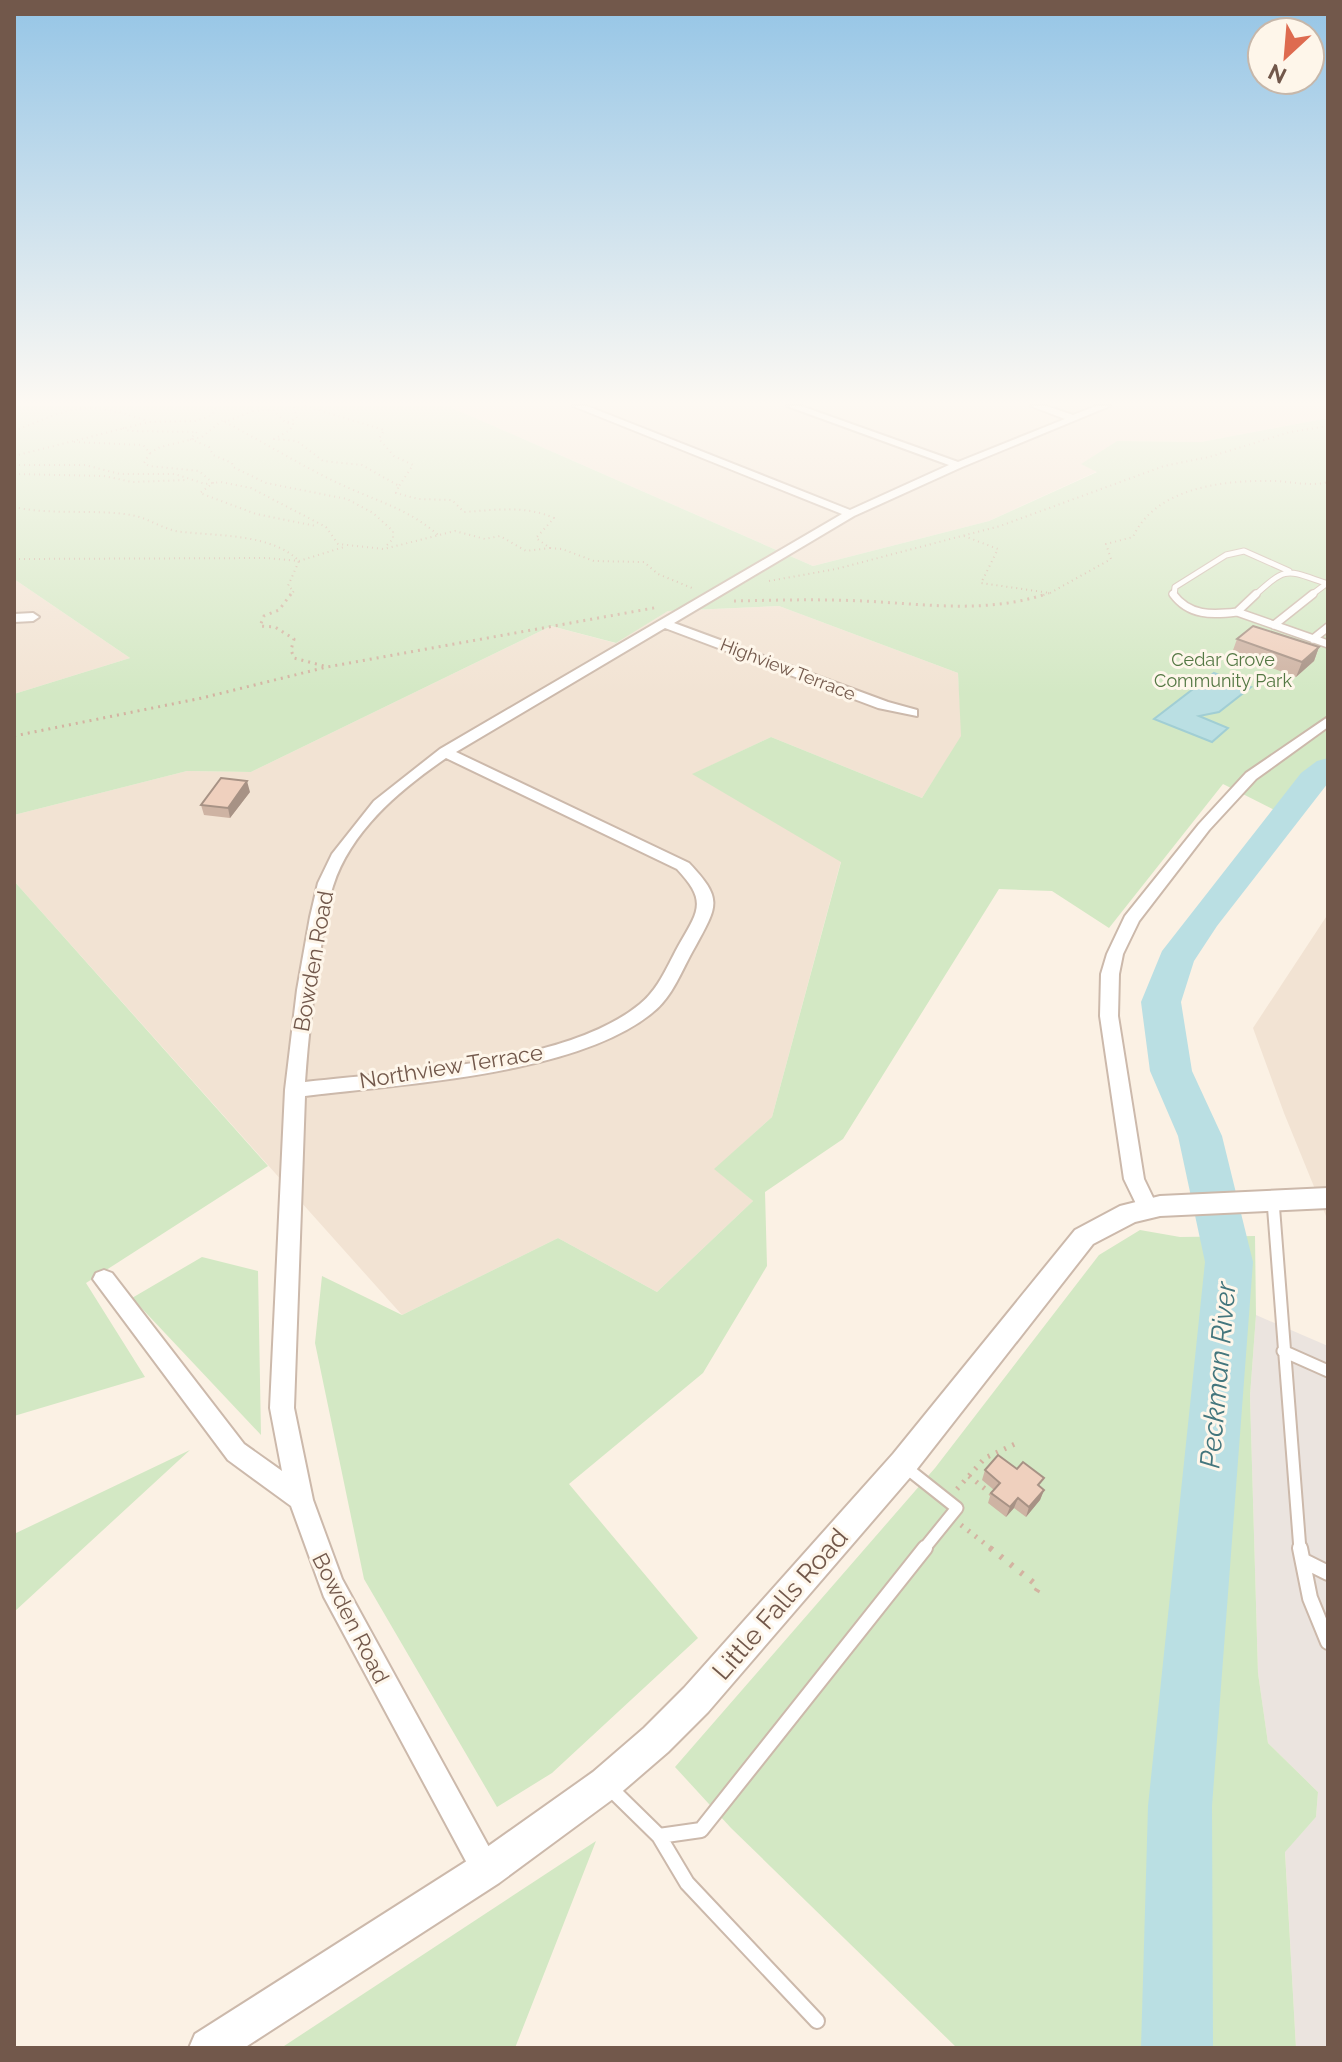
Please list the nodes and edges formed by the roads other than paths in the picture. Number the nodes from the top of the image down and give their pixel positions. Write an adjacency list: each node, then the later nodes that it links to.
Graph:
1 (820, 502): 3 (street)
2 (876, 502): 3 (street, Bowden Road)
3 (850, 514): 7 (street, Bowden Road)
4 (1289, 571): 5 (lane); 6 (lane); 6 (lane)
5 (1327, 584): 10 (lane)
6 (1237, 612): 10 (lane)
7 (666, 614): 14 (street, Highview Terrace); 16 (street, Bowden Road)
8 (33, 617): 9 (street)
9 (14, 618)
10 (1274, 625): 12 (lane)
11 (1328, 627): 12 (lane)
12 (1313, 639): 13 (lane)
13 (1328, 644)
14 (912, 713)
15 (1328, 721): 20 (street)
16 (445, 752): 17 (street, Bowden Road); 17 (street, Northview Terrace)
17 (294, 1090): 25 (street, Bowden Road)
18 (1328, 1198): 19 (street, Little Falls Road)
19 (1273, 1201): 20 (street, Little Falls Road); 22 (lane)
20 (1161, 1206): 24 (street, Little Falls Road)
21 (104, 1279): 25 (street)
22 (1283, 1351): 23 (lane); 26 (lane)
23 (1328, 1371)
24 (903, 1464): 29 (street, Little Falls Road); 30 (lane)
25 (299, 1498): 31 (street, Bowden Road)
26 (1304, 1561): 27 (lane); 28 (lane)
27 (1328, 1573)
28 (1328, 1642)
29 (605, 1784): 30 (lane); 31 (street, Little Falls Road)
30 (659, 1836): 32 (lane)
31 (486, 1870): 33 (street, Little Falls Road)
32 (817, 2021)
33 (209, 2048)

